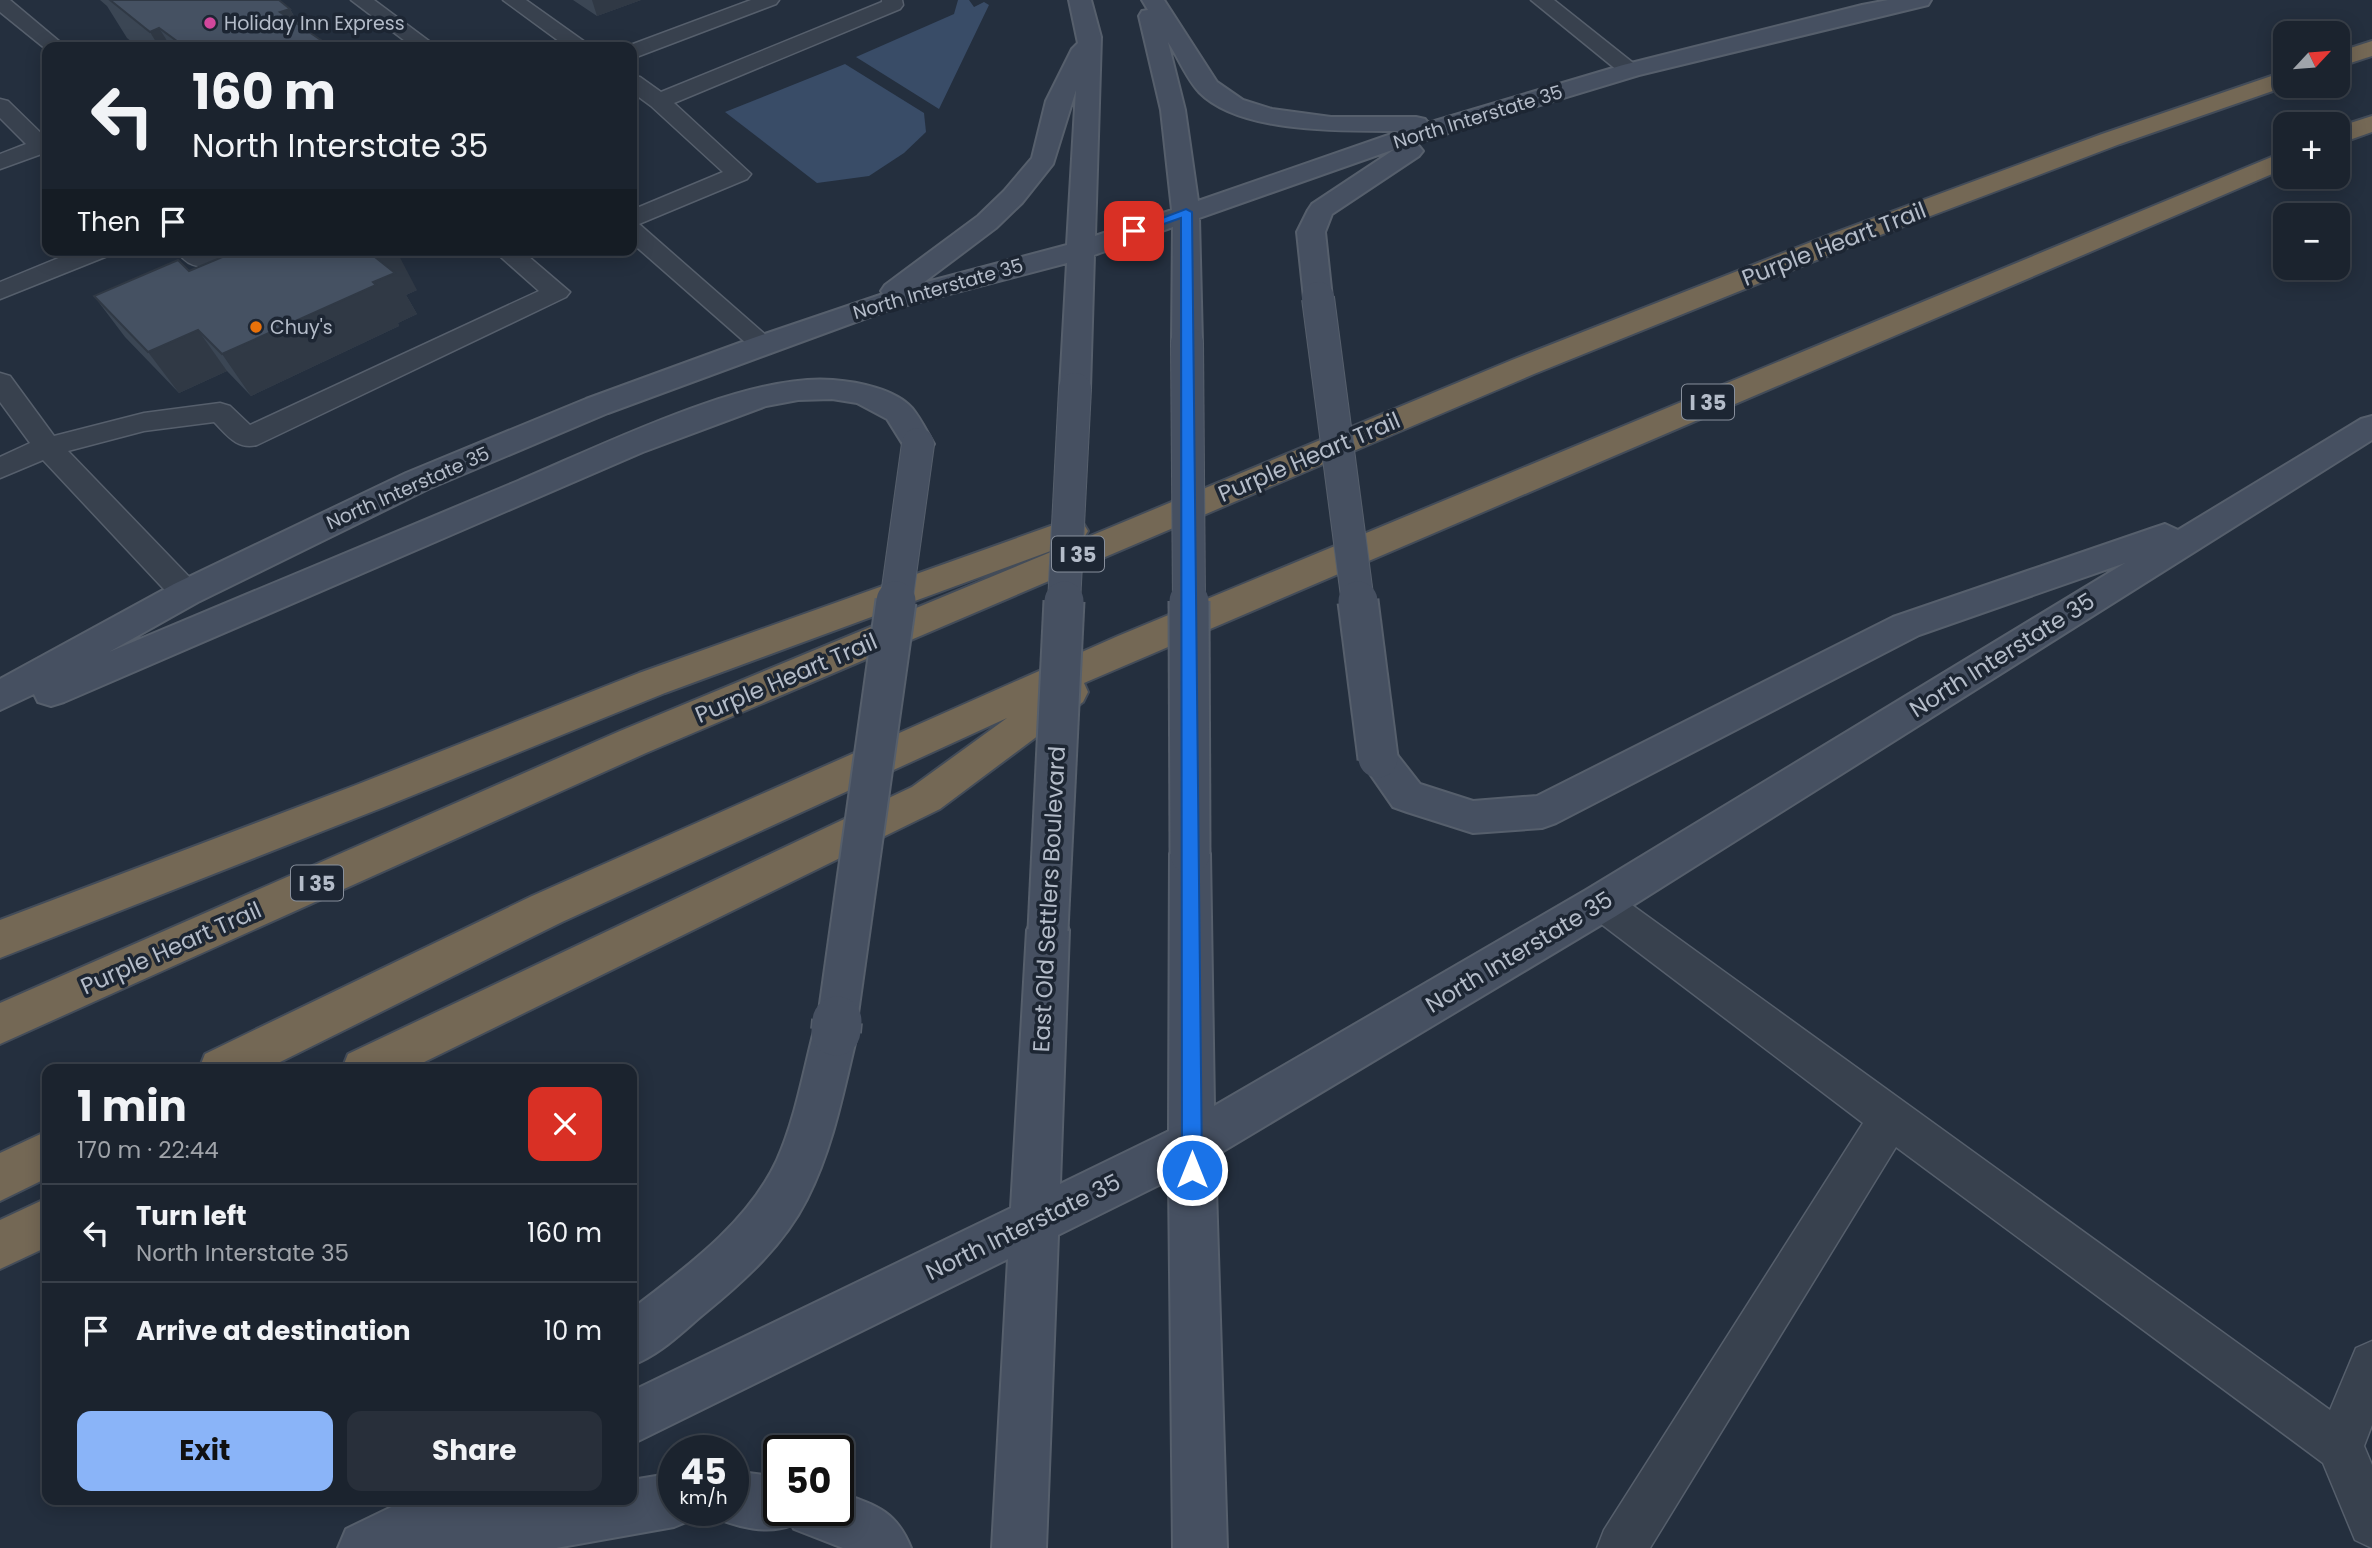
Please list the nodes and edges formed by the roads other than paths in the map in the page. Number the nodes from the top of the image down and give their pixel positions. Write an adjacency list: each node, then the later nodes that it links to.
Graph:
1 (360, 0): 13 (lane)
2 (513, 0): 14 (lane)
3 (769, 0): 16 (lane)
4 (892, 0): 21 (lane)
5 (1080, 0): 11 (main road, East Old Settlers Boulevard)
6 (1145, 0): 28 (main road)
7 (1153, 0): 24 (main road)
8 (1541, 0): 18 (lane)
9 (1920, 0): 18 (main road, North Interstate 35)
10 (0, 2): 12 (lane)
11 (1090, 37): 31 (main road, East Old Settlers Boulevard); 37 (main road)
12 (50, 42)
13 (419, 42)
14 (574, 42)
15 (2372, 48): 17 (highway)
16 (637, 50)
17 (2350, 56)
18 (1631, 71): 24 (main road, North Interstate 35)
19 (2273, 83): 39 (highway, Purple Heart Trail / I 35)
20 (637, 86): 21 (lane)
21 (659, 101): 29 (lane)
22 (0, 106): 26 (lane)
23 (2372, 123): 25 (highway)
24 (1450, 125): 28 (main road, North Interstate 35); 44 (main road, bridge)
25 (2350, 131)
26 (0, 162)
27 (2273, 164): 46 (highway, I 35)
28 (1186, 212): 31 (main road, North Interstate 35); 55 (main road, bridge)
29 (637, 217)
30 (637, 234): 38 (lane)
31 (1082, 250): 37 (main road, North Interstate 35); 58 (main road, East Old Settlers Boulevard, bridge)
32 (86, 256): 36 (lane)
33 (197, 256): 34 (lane)
34 (215, 256)
35 (512, 256): 42 (lane)
36 (0, 291)
37 (878, 304): 38 (main road, North Interstate 35)
38 (763, 344): 45 (main road, North Interstate 35)
39 (1523, 367): 50 (highway); 51 (highway, Purple Heart Trail / I 35)
40 (0, 382): 42 (lane)
41 (2372, 426): 44 (main road, North Interstate 35)
42 (47, 447): 43 (lane); 45 (lane)
43 (0, 468)
44 (2232, 513): 49 (main road, North Interstate 35)
45 (186, 593): 47 (main road, North Interstate 35)
46 (1131, 646): 52 (highway, I 35); 53 (highway)
47 (0, 696)
48 (0, 714): 61 (main road, bridge)
49 (1601, 903): 54 (lane); 55 (main road, North Interstate 35)
50 (0, 939)
51 (0, 1024)
52 (231, 1064)
53 (374, 1064)
54 (1890, 1118): 64 (lane); 76 (lane)
55 (1192, 1144): 58 (main road, North Interstate 35); 75 (main road)
56 (42, 1157): 57 (highway)
57 (0, 1178)
58 (1034, 1222): 63 (main road, North Interstate 35); 74 (main road, East Old Settlers Boulevard)
59 (42, 1224): 60 (highway)
60 (0, 1245)
61 (637, 1336)
62 (2372, 1364): 64 (lane)
63 (637, 1416)
64 (2340, 1446): 68 (lane)
65 (658, 1503): 72 (main road)
66 (407, 1505): 70 (main road)
67 (454, 1505): 71 (main road)
68 (2372, 1523)
69 (854, 1525): 73 (main road)
70 (356, 1548)
71 (365, 1548)
72 (402, 1548)
73 (884, 1548)
74 (1018, 1548)
75 (1200, 1548)
76 (1622, 1548)

